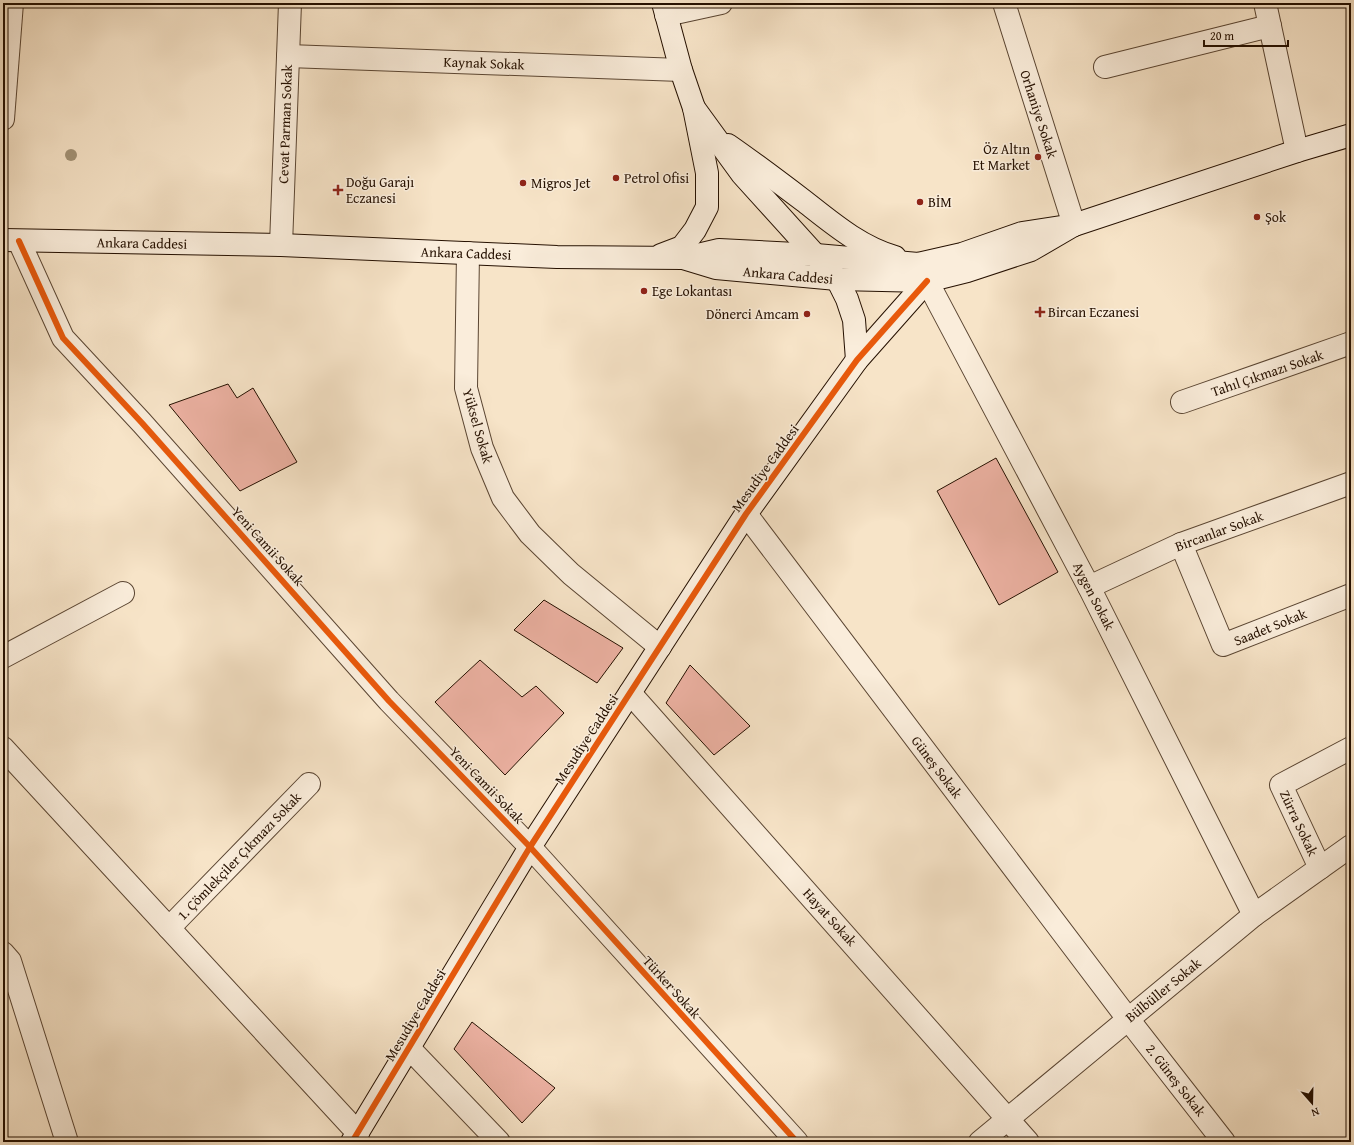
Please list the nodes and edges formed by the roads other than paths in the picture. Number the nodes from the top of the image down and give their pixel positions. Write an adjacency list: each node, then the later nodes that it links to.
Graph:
1 (12, 3): 12 (street)
2 (290, 3): 8 (street, Cevat Parman Sokak)
3 (721, 3): 6 (street)
4 (1004, 3): 16 (street, Orhaniye Sokak)
5 (1265, 3): 7 (street)
6 (665, 9): 10 (street)
7 (1270, 26): 9 (street); 15 (street)
8 (288, 56): 10 (street, Kaynak Sokak); 19 (street, Cevat Parman Sokak)
9 (1105, 67)
10 (681, 70): 11 (street)
11 (694, 108): 14 (street); 22 (street)
12 (3, 119)
13 (1351, 134): 15 (street)
14 (718, 138): 17 (street); 21 (street)
15 (1297, 150): 16 (street)
16 (1074, 225): 25 (street)
17 (844, 232): 24 (street); 25 (street)
18 (11, 241): 19 (street, Ankara Caddesi); 43 (street, Yeni Camii Sokak)
19 (281, 245): 20 (street, Ankara Caddesi)
20 (468, 254): 22 (street, Ankara Caddesi); 36 (street, Yüksel Sokak)
21 (816, 255): 23 (street); 24 (street); 26 (street)
22 (654, 258): 23 (street, Ankara Caddesi)
23 (684, 258): 26 (street, Ankara Caddesi)
24 (853, 259): 25 (street); 26 (street)
25 (922, 272): 26 (street, Ankara Caddesi); 28 (street, Mesudiye Caddesi); 33 (street, Aygen Sokak)
26 (837, 279): 28 (street)
27 (1351, 343): 29 (street, Tahıl Çıkmazı Sokak)
28 (857, 360): 31 (street, Mesudiye Caddesi)
29 (1182, 402)
30 (1351, 483): 32 (street, Bircanlar Sokak)
31 (746, 514): 36 (street, Mesudiye Caddesi); 48 (street, Güneş Sokak)
32 (1181, 544): 33 (street, Bircanlar Sokak); 35 (street, Saadet Sokak)
33 (1090, 586): 45 (street, Aygen Sokak)
34 (123, 593): 37 (street)
35 (1351, 595)
36 (660, 647): 38 (street, Mesudiye Caddesi)
37 (3, 657)
38 (630, 693): 43 (street, Mesudiye Caddesi); 50 (street, Hayat Sokak)
39 (3, 748): 46 (street)
40 (1351, 748): 44 (street, Zürra Sokak)
41 (309, 784): 46 (street, 1. Çömlekçiler Çıkmazı Sokak)
42 (1351, 846): 44 (street, Bülbüller Sokak)
43 (530, 847): 49 (street, Mesudiye Caddesi); 54 (street, Türker Sokak)
44 (1320, 868): 45 (street, Bülbüller Sokak)
45 (1254, 915): 48 (street, Bülbüller Sokak)
46 (169, 928): 51 (street)
47 (3, 953): 52 (street)
48 (1128, 1019): 50 (street, Bülbüller Sokak); 57 (street, 2. Güneş Sokak)
49 (409, 1048): 51 (street, Mesudiye Caddesi); 53 (street)
50 (1008, 1118): 55 (street, Bülbüller Sokak); 56 (street, Hayat Sokak)
51 (355, 1138)
52 (66, 1142)
53 (499, 1142)
54 (797, 1142)
55 (980, 1142)
56 (1028, 1142)
57 (1224, 1142)

